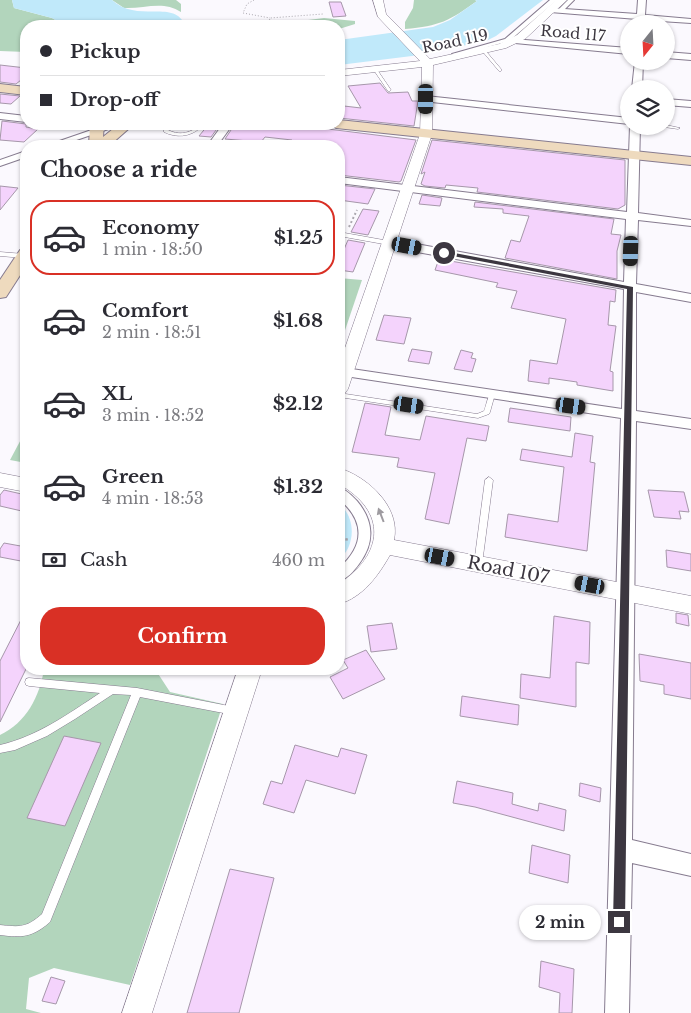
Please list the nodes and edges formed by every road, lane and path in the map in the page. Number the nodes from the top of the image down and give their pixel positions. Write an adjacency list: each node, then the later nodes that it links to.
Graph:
1 (254, 0): 9 (path)
2 (378, 0): 17 (street)
3 (572, 0): 5 (street)
4 (642, 0): 7 (street)
5 (556, 5): 8 (street); 12 (street, Road 119); 17 (street)
6 (323, 14): 9 (path)
7 (641, 15)
8 (620, 16)
9 (270, 18)
10 (675, 21): 11 (street)
11 (691, 21)
12 (515, 42): 13 (street, Road 119); 14 (street, Road 117)
13 (484, 50): 17 (street, Road 119); 19 (lane)
14 (620, 50)
15 (675, 56): 16 (street)
16 (691, 57)
17 (427, 61): 18 (street, Road 119); 20 (street); 25 (street)
18 (375, 69): 21 (street, Road 119); 24 (lane)
19 (500, 70)
20 (345, 71)
21 (345, 72)
22 (0, 88): 23 (main road)
23 (20, 90)
24 (389, 90)
25 (426, 99): 30 (street); 39 (street)
26 (675, 103): 27 (street)
27 (691, 104)
28 (0, 116): 29 (street)
29 (20, 118)
30 (620, 120)
31 (345, 125): 39 (main road)
32 (675, 128): 33 (lane)
33 (678, 128)
34 (74, 130): 41 (street)
35 (90, 130): 42 (street)
36 (121, 130): 43 (main road)
37 (166, 130): 38 (lane)
38 (196, 130)
39 (426, 134): 44 (main road); 49 (street)
40 (635, 135): 44 (street)
41 (61, 140)
42 (67, 140)
43 (108, 140)
44 (634, 155): 46 (main road); 50 (street)
45 (20, 156): 47 (street)
46 (691, 161)
47 (0, 163)
48 (345, 181): 49 (street)
49 (407, 188): 50 (street); 53 (street)
50 (632, 215): 51 (street); 57 (street)
51 (691, 222)
52 (345, 235): 53 (lane)
53 (389, 243): 57 (street); 60 (street)
54 (0, 254): 55 (lane)
55 (20, 255)
56 (20, 262): 58 (main road)
57 (630, 287): 59 (street); 63 (street)
58 (0, 292)
59 (691, 298)
60 (345, 372): 61 (street)
61 (492, 394): 62 (lane); 63 (street)
62 (345, 396)
63 (630, 414): 64 (street); 76 (street)
64 (691, 424)
65 (345, 478): 72 (street, one-way to 65)
66 (0, 480): 68 (street)
67 (489, 480): 73 (lane)
68 (20, 484)
69 (345, 496): 74 (street)
70 (345, 539): 71 (path)
71 (356, 541)
72 (384, 546): 73 (street, Road 107); 75 (street)
73 (478, 564): 76 (street, Road 107)
74 (345, 572)
75 (345, 591)
76 (627, 592): 77 (street, Road 107); 84 (street)
77 (691, 605)
78 (248, 675): 82 (street)
79 (29, 682): 80 (lane)
80 (111, 690): 81 (lane); 83 (lane)
81 (136, 692): 82 (lane); 86 (lane)
82 (236, 712): 87 (street)
83 (0, 749)
84 (621, 849): 85 (street); 88 (street)
85 (691, 865)
86 (0, 930)
87 (137, 1013)
88 (617, 1013)

